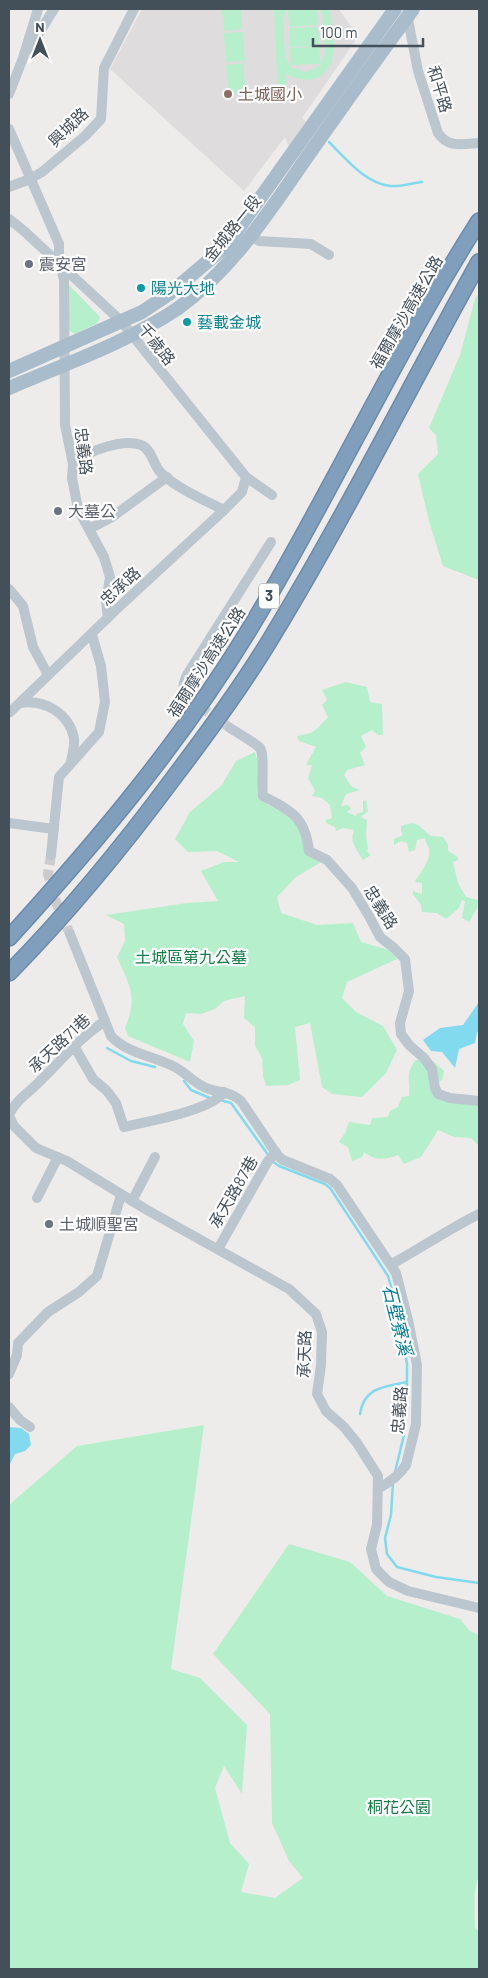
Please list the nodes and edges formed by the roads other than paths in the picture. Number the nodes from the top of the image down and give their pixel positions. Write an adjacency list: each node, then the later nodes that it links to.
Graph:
1 (38, 9): 6 (street)
2 (54, 9): 6 (street)
3 (134, 9): 10 (street, 興城路)
4 (395, 9): 20 (main road, 金城路一段)
5 (408, 11): 9 (street, 和平路); 14 (main road, 金城路一段)
6 (23, 58): 7 (street)
7 (9, 94)
8 (9, 129): 10 (street, 忠義路)
9 (479, 143)
10 (30, 180): 11 (street, 興城路); 17 (street, 忠義路)
11 (9, 187)
12 (9, 219): 17 (street, 千歲路)
13 (479, 221): 46 (highway, 福爾摩沙高速公路 / 3)
14 (250, 236): 15 (street); 21 (main road, 金城路一段)
15 (329, 255)
16 (479, 262): 47 (highway, 3)
17 (59, 263): 18 (street, 忠義路); 19 (street, 千歲路)
18 (64, 279): 19 (street); 22 (street, 忠義路)
19 (79, 283): 20 (street, 千歲路)
20 (121, 321): 21 (street, 千歲路); 22 (main road, 金城路一段)
21 (131, 335): 23 (main road, 金城路一段); 28 (street, 千歲路)
22 (65, 346): 23 (street, 忠義路); 24 (main road, 金城路一段)
23 (64, 364): 25 (main road, 金城路一段); 26 (street, 忠義路)
24 (9, 371)
25 (9, 388)
26 (72, 464): 27 (street); 31 (street, 忠義路)
27 (167, 477): 30 (street); 31 (street)
28 (246, 477): 29 (street, 千歲路); 30 (street, 忠承路)
29 (272, 495)
30 (224, 510): 34 (street, 忠承路)
31 (89, 529): 34 (street, 忠義路)
32 (271, 542): 37 (street)
33 (9, 589): 36 (street)
34 (108, 618): 35 (street, 忠承路)
35 (92, 635): 36 (street, 忠承路); 41 (street)
36 (48, 676): 38 (street, 忠承路)
37 (188, 698)
38 (20, 703): 39 (street, 忠承路); 41 (street)
39 (9, 713)
40 (230, 728): 51 (street, 忠義路)
41 (71, 762): 43 (street)
42 (9, 823): 43 (street)
43 (54, 829): 44 (street)
44 (51, 854)
45 (70, 934): 48 (street, 忠義路)
46 (9, 938)
47 (9, 973)
48 (105, 1022): 49 (street, 承天路71巷); 50 (street, 忠義路)
49 (74, 1046): 50 (street); 52 (street, 承天路71巷)
50 (219, 1097): 53 (street, 忠義路)
51 (479, 1101)
52 (10, 1111): 54 (street, 承天路)
53 (272, 1156): 60 (street, 承天路87巷); 61 (street, 忠義路)
54 (58, 1157): 56 (street, 承天路); 57 (street)
55 (155, 1157): 58 (street)
56 (121, 1194): 58 (street, 承天路); 62 (street)
57 (37, 1198)
58 (132, 1201): 60 (street, 承天路)
59 (479, 1214): 61 (street)
60 (218, 1249): 65 (street, 承天路)
61 (392, 1264): 65 (street, 忠義路)
62 (9, 1374)
63 (9, 1408): 64 (street)
64 (30, 1427)
65 (379, 1488): 66 (street, 承天路)
66 (479, 1608)

